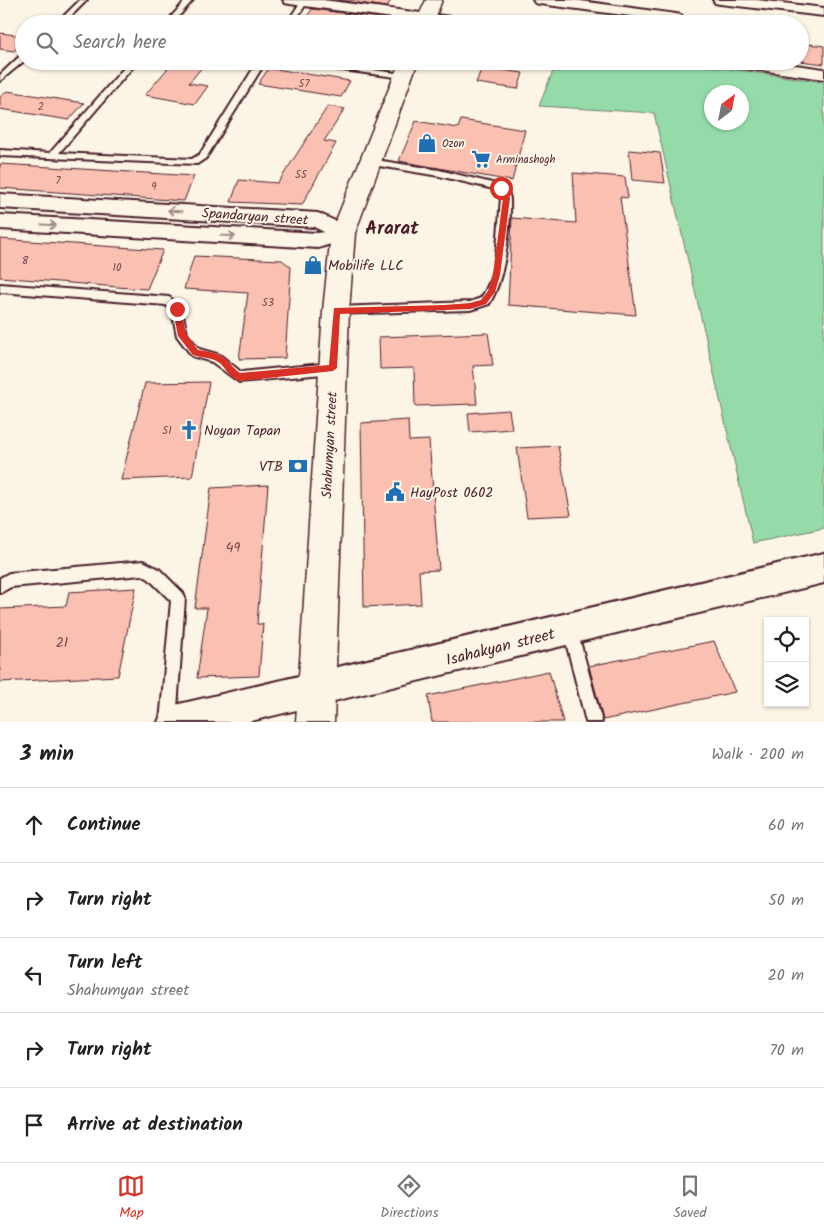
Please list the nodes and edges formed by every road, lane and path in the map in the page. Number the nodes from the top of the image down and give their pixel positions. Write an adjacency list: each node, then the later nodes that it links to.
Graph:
1 (84, 0): 10 (lane)
2 (190, 0): 11 (lane)
3 (290, 0): 8 (street)
4 (434, 0): 14 (main road)
5 (540, 0): 15 (street)
6 (676, 0): 16 (street)
7 (720, 0): 9 (street)
8 (305, 1): 12 (lane); 13 (street)
9 (824, 12)
10 (68, 15)
11 (176, 15)
12 (295, 15)
13 (393, 15)
14 (427, 15)
15 (637, 15)
16 (676, 15)
17 (15, 65): 23 (lane)
18 (126, 70): 25 (lane)
19 (256, 70): 25 (lane)
20 (406, 70): 26 (main road, Shahumyan street)
21 (795, 70): 22 (street)
22 (824, 74)
23 (0, 79)
24 (0, 153): 25 (lane)
25 (52, 156)
26 (370, 162): 29 (main road, Shahumyan street); 31 (lane)
27 (0, 201): 29 (street, Spandaryan street, one-way to 27)
28 (0, 222): 29 (street, Spandaryan street, one-way to 29)
29 (343, 233): 31 (main road, Shahumyan street)
30 (0, 288): 32 (lane)
31 (336, 311): 32 (main road, Shahumyan street)
32 (333, 368): 36 (main road, Shahumyan street)
33 (824, 568): 35 (street, Isahakyan street)
34 (0, 586): 37 (lane)
35 (569, 629): 36 (street, Isahakyan street); 40 (lane)
36 (315, 690): 38 (street, Isahakyan street); 39 (main road, Shahumyan street)
37 (168, 722)
38 (176, 722)
39 (315, 722)
40 (594, 722)

